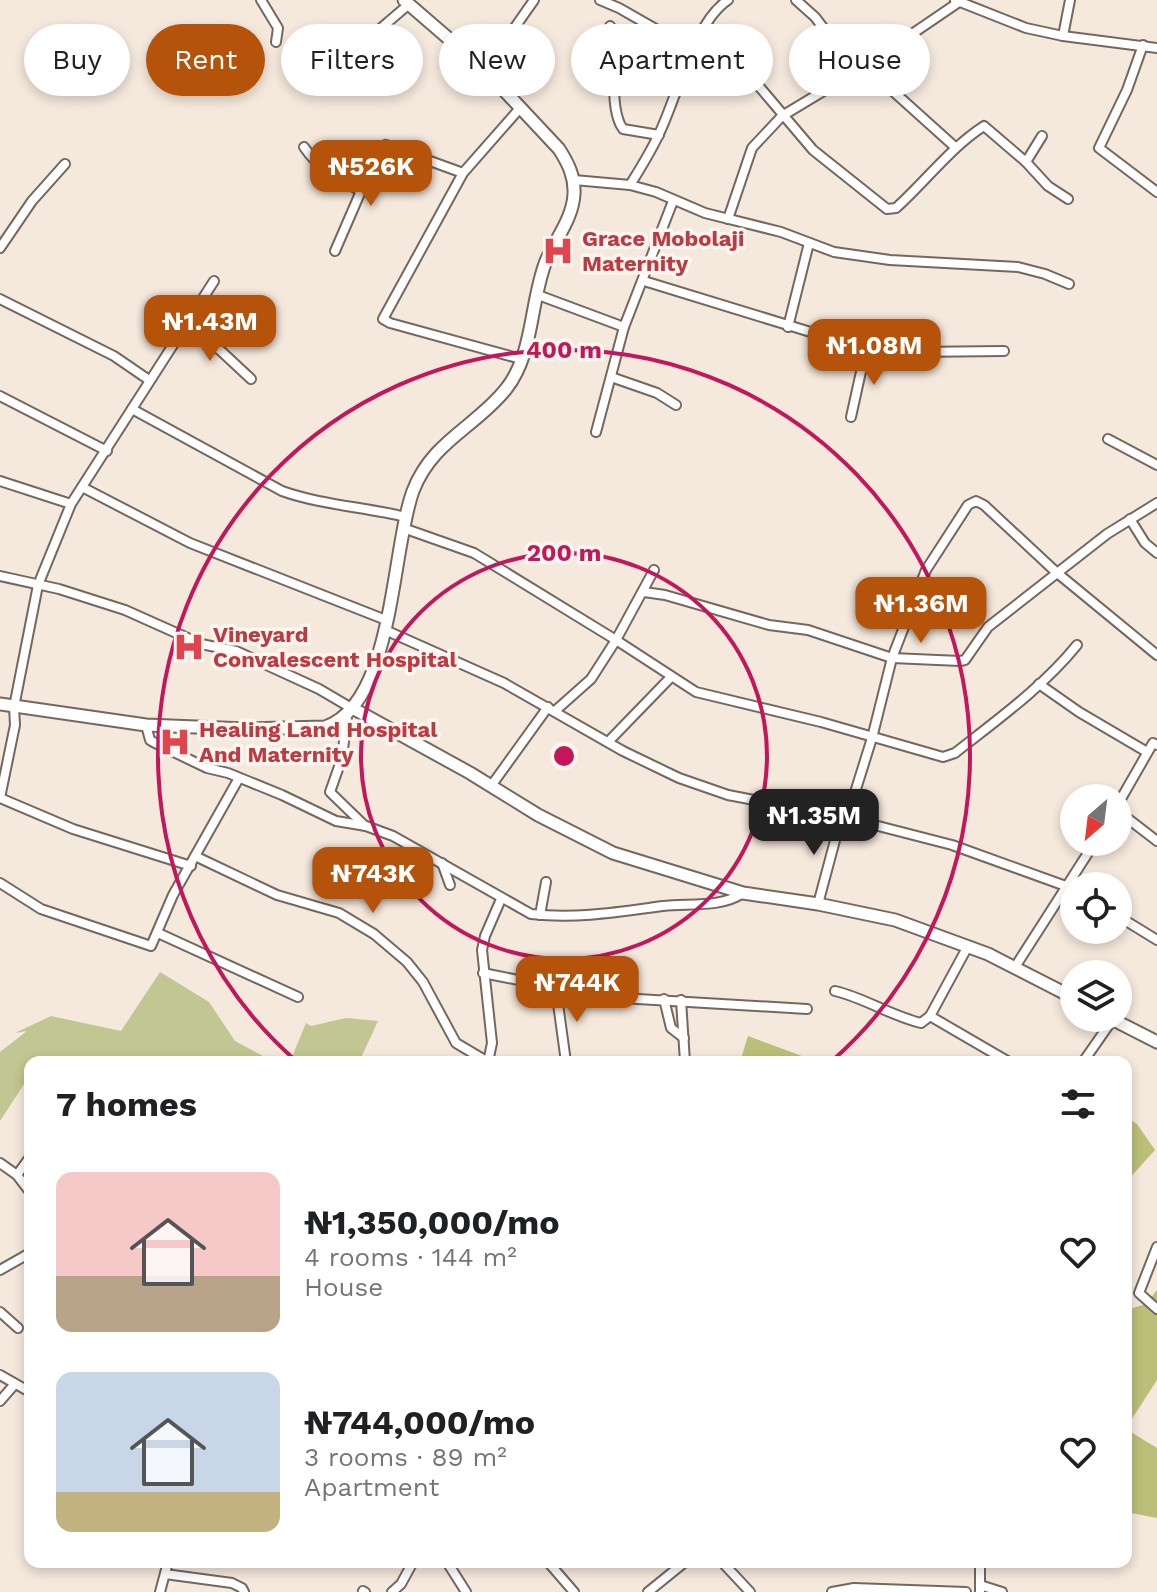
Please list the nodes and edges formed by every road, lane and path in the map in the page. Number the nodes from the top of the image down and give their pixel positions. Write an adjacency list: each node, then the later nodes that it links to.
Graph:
1 (261, 0): 17 (street)
2 (534, 0): 10 (street)
3 (600, 0): 11 (street)
4 (796, 0): 13 (street)
5 (1070, 0): 16 (street)
6 (957, 1): 14 (street); 16 (street)
7 (722, 2): 12 (street)
8 (406, 3): 9 (street); 15 (street)
9 (382, 24)
10 (517, 24)
11 (647, 24)
12 (708, 24)
13 (821, 24)
14 (925, 24)
15 (439, 31)
16 (1063, 36): 18 (street)
17 (276, 42)
18 (1143, 45): 19 (street); 38 (street)
19 (1157, 48)
20 (510, 96): 26 (street)
21 (617, 96): 28 (street)
22 (675, 96): 28 (street)
23 (766, 96): 27 (street)
24 (816, 96): 27 (street)
25 (894, 96): 31 (street)
26 (521, 107): 34 (street); 35 (street)
27 (782, 116): 31 (street); 41 (street)
28 (659, 135): 36 (street)
29 (1042, 136): 32 (street)
30 (304, 147): 37 (street)
31 (955, 147): 32 (street)
32 (1026, 162): 39 (street)
33 (65, 164): 43 (street)
34 (463, 173): 37 (street); 55 (street)
35 (574, 180): 36 (street); 48 (street)
36 (630, 185): 40 (street)
37 (361, 191): 44 (street)
38 (1157, 192)
39 (1068, 199)
40 (673, 201): 41 (street); 46 (street)
41 (728, 219): 42 (street)
42 (809, 243): 47 (street); 52 (street)
43 (0, 248)
44 (335, 251)
45 (214, 281): 50 (street)
46 (644, 281): 51 (street); 52 (street)
47 (1069, 284)
48 (538, 295): 51 (street); 55 (street)
49 (0, 299): 58 (street)
50 (186, 325): 57 (street); 58 (street)
51 (624, 327): 56 (street)
52 (788, 327): 53 (street)
53 (866, 349): 54 (street); 62 (street)
54 (1004, 351)
55 (521, 359): 72 (street)
56 (611, 377): 60 (street); 63 (street)
57 (251, 379)
58 (149, 380): 61 (street)
59 (0, 396): 65 (street)
60 (676, 405)
61 (132, 409): 65 (street); 72 (street)
62 (851, 417)
63 (596, 432)
64 (1108, 439): 66 (street)
65 (107, 451): 68 (street)
66 (1157, 465)
67 (0, 481): 70 (street)
68 (82, 487): 70 (street); 79 (street)
69 (1157, 503): 71 (street)
70 (71, 504): 77 (street)
71 (1130, 519): 73 (street); 75 (street)
72 (405, 522): 79 (street); 80 (street)
73 (1157, 553)
74 (654, 570): 78 (street)
75 (1056, 572): 82 (street); 83 (street); 83 (street)
76 (0, 576): 77 (street)
77 (38, 585): 87 (street); 89 (street)
78 (644, 592): 80 (street); 83 (street)
79 (385, 625): 88 (street); 89 (street)
80 (616, 640): 84 (street); 88 (street)
81 (1077, 645): 85 (street)
82 (1157, 655)
83 (892, 658): 91 (street)
84 (671, 677): 91 (street); 93 (street)
85 (1039, 684): 91 (street); 94 (street)
86 (0, 704): 87 (street)
87 (14, 707): 90 (street); 98 (street)
88 (552, 709): 93 (street); 97 (street)
89 (350, 713): 90 (street); 97 (street); 101 (street)
90 (146, 725): 95 (street)
91 (872, 738): 99 (street)
92 (1156, 741): 94 (street)
93 (608, 742): 99 (street)
94 (1147, 752): 96 (street)
95 (239, 778): 101 (street); 103 (street)
96 (1129, 784)
97 (491, 786): 110 (street)
98 (0, 798): 105 (street)
99 (844, 818): 108 (street); 112 (street)
100 (1132, 822): 102 (street)
101 (366, 826): 104 (street)
102 (1157, 841)
103 (197, 857): 105 (street); 133 (street)
104 (442, 863): 109 (street); 111 (street)
105 (191, 866): 116 (street)
106 (546, 882): 114 (street)
107 (0, 883): 116 (street)
108 (1060, 883)
109 (450, 885)
110 (743, 893): 112 (street); 114 (street)
111 (501, 899): 114 (street); 120 (street)
112 (818, 904): 118 (street)
113 (1060, 904): 119 (street)
114 (540, 915)
115 (1132, 925): 117 (street)
116 (158, 933): 124 (street)
117 (1157, 940)
118 (968, 946): 119 (street); 128 (street)
119 (1015, 967): 123 (street)
120 (483, 973): 121 (street); 134 (street)
121 (556, 989): 125 (street); 135 (street)
122 (835, 991): 128 (street)
123 (1060, 991)
124 (298, 997)
125 (664, 999): 126 (street); 131 (street)
126 (681, 1000): 127 (street); 131 (street)
127 (807, 1009)
128 (930, 1016): 137 (street)
129 (1132, 1029): 132 (street)
130 (1103, 1032): 138 (street)
131 (684, 1038): 136 (street)
132 (1157, 1042)
133 (478, 1056)
134 (489, 1056)
135 (565, 1056)
136 (685, 1056)
137 (999, 1056)
138 (1087, 1056)
139 (0, 1163): 141 (street)
140 (24, 1165): 141 (street)
141 (17, 1175): 142 (street)
142 (24, 1184)
143 (1157, 1247): 146 (street)
144 (24, 1256): 145 (street)
145 (0, 1270)
146 (1157, 1309)
147 (0, 1312): 148 (street)
148 (18, 1328)
149 (0, 1375): 150 (street)
150 (14, 1385): 151 (street); 152 (street)
151 (24, 1389)
152 (0, 1401)
153 (166, 1568): 159 (street)
154 (410, 1568): 164 (street)
155 (451, 1568): 165 (street)
156 (555, 1568): 161 (street)
157 (678, 1568): 166 (street)
158 (728, 1568): 167 (street)
159 (165, 1574): 162 (street); 163 (street)
160 (980, 1588): 170 (street)
161 (570, 1591)
162 (160, 1592)
163 (244, 1592)
164 (392, 1592)
165 (466, 1592)
166 (648, 1592)
167 (750, 1592)
168 (832, 1592): 169 (street)
169 (966, 1592)
170 (1002, 1592)

